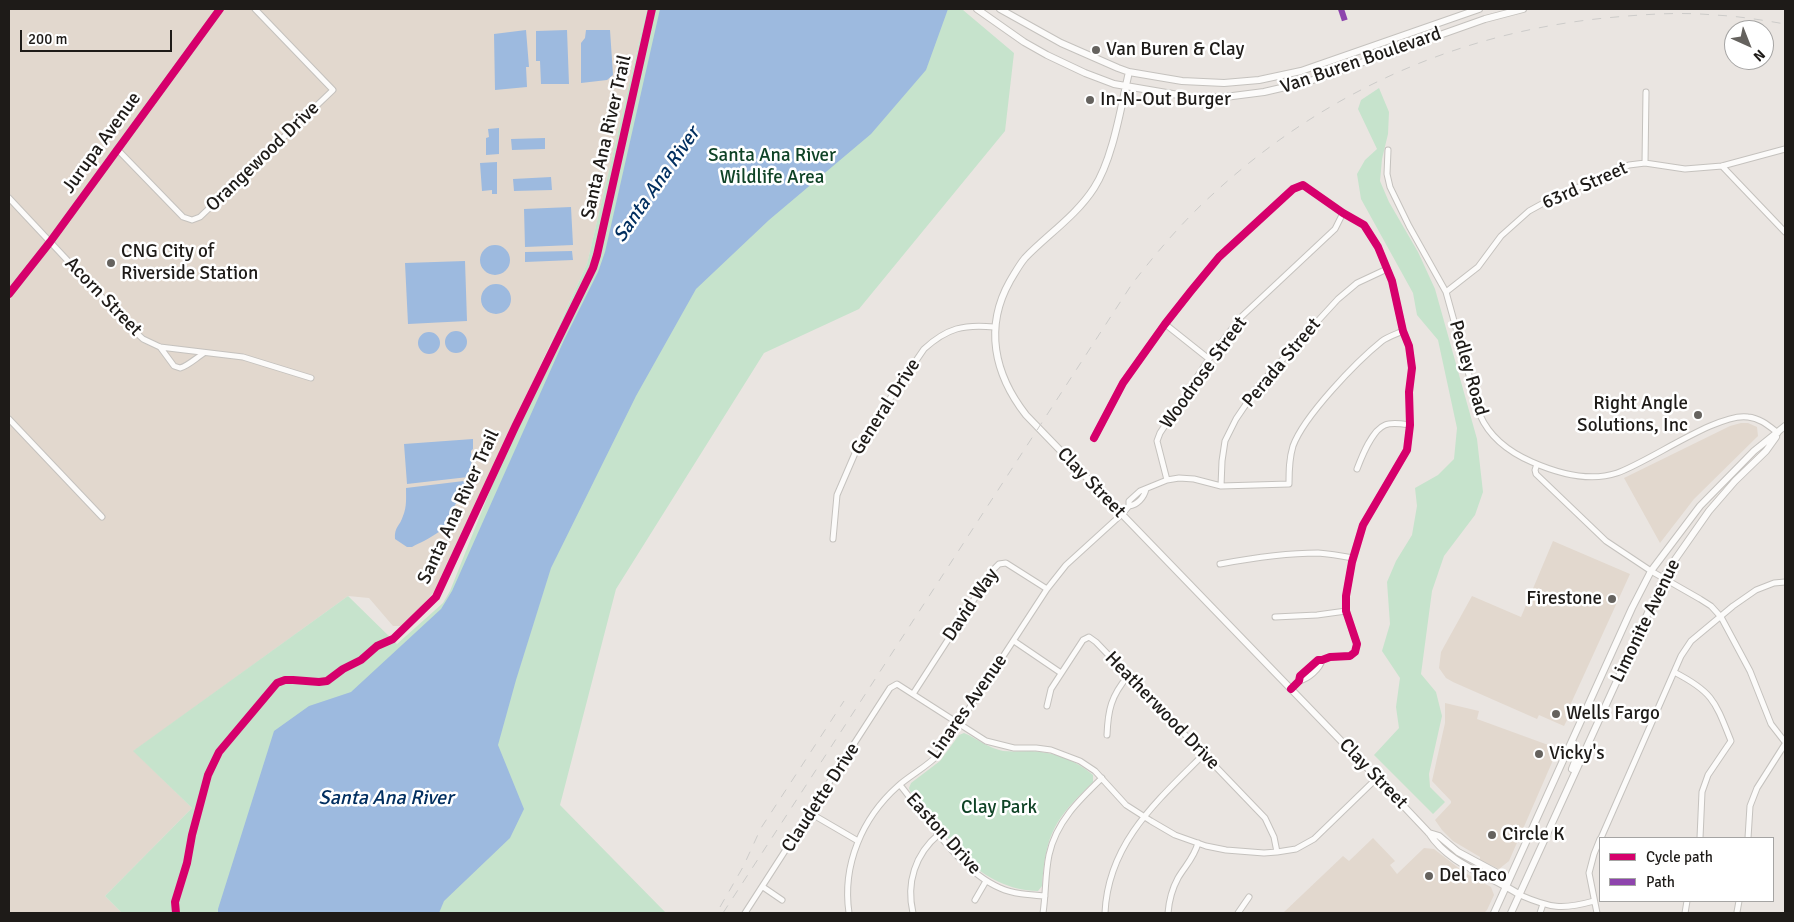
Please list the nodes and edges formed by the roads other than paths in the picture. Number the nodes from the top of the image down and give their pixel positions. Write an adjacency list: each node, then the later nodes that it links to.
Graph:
1 (220, 9): 10 (main road, Jurupa Avenue)
2 (255, 9): 10 (street, Orangewood Drive)
3 (977, 9): 8 (main road, Van Buren Boulevard)
4 (1000, 9): 7 (main road, Van Buren Boulevard)
5 (1479, 9): 7 (main road, Van Buren Boulevard)
6 (1522, 9): 8 (main road, Van Buren Boulevard)
7 (1129, 72): 8 (main road, Clay Street)
8 (1126, 87): 23 (main road, Clay Street)
9 (1646, 92): 13 (street)
10 (118, 149): 18 (main road, Jurupa Avenue)
11 (1785, 149): 14 (street, 63rd Street)
12 (1388, 150): 20 (street, Pedley Road)
13 (1644, 163): 14 (street, 63rd Street); 20 (street, 63rd Street)
14 (1722, 166): 17 (street)
15 (9, 198): 18 (street, Acorn Street)
16 (1343, 213): 19 (street); 22 (street); 27 (street, Woodrose Street)
17 (1785, 232)
18 (50, 242): 21 (main road, Jurupa Avenue); 25 (street, Acorn Street)
19 (1387, 270): 24 (street); 37 (street, Perada Street)
20 (1446, 292): 34 (street, Pedley Road)
21 (9, 294)
22 (1165, 324): 27 (street); 33 (street)
23 (994, 327): 38 (main road, Clay Street); 40 (street, General Drive)
24 (1402, 331): 30 (street); 37 (street)
25 (160, 347): 26 (street, Acorn Street); 26 (street, Acorn Street)
26 (204, 353): 28 (street, Acorn Street)
27 (1209, 359): 36 (street, Woodrose Street)
28 (311, 378)
29 (9, 419): 39 (street)
30 (1410, 425): 35 (street); 41 (street)
31 (1785, 426): 32 (main road, Limonite Avenue)
32 (1778, 433): 34 (street, Pedley Road); 43 (main road, Limonite Avenue); 44 (main road, Limonite Avenue)
33 (1094, 438)
34 (1537, 464): 43 (street)
35 (1357, 469)
36 (1167, 480): 37 (street); 38 (street, Linares Avenue)
37 (1220, 486)
38 (1122, 514): 46 (street, Linares Avenue); 54 (main road, Clay Street)
39 (102, 517)
40 (833, 539)
41 (1354, 558): 42 (street); 47 (street)
42 (1220, 564)
43 (1651, 571): 44 (street); 59 (main road, Limonite Avenue)
44 (1663, 578): 48 (street); 67 (main road, Limonite Avenue)
45 (1785, 582): 48 (street)
46 (1047, 590): 50 (street, Linares Avenue); 55 (street, David Way)
47 (1346, 611): 49 (street); 54 (street)
48 (1720, 616): 52 (street); 60 (street)
49 (1275, 617)
50 (1014, 641): 51 (street); 57 (street, Linares Avenue)
51 (1061, 672): 53 (street, Heatherwood Drive); 56 (street, Heatherwood Drive)
52 (1674, 672): 69 (street); 70 (street)
53 (1128, 676): 58 (street); 61 (street, Heatherwood Drive)
54 (1291, 689): 63 (main road, Clay Street)
55 (913, 694): 57 (street); 65 (street, Claudette Drive)
56 (1047, 706)
57 (960, 724): 62 (street); 64 (street, Linares Avenue)
58 (1107, 735)
59 (1572, 741): 67 (main road); 79 (main road, Limonite Avenue)
60 (1785, 743): 71 (street)
61 (1204, 754): 66 (street); 75 (street, Heatherwood Drive)
62 (1102, 778): 66 (street); 82 (street)
63 (1377, 778): 75 (street); 79 (main road, Clay Street)
64 (900, 785): 68 (street, Easton Drive); 72 (street, Linares Avenue)
65 (810, 813): 72 (street); 80 (street, Claudette Drive)
66 (1144, 817): 74 (street); 94 (street)
67 (1553, 821): 81 (main road, Limonite Avenue)
68 (939, 834): 78 (street, Easton Drive); 92 (street)
69 (1601, 837)
70 (1700, 837)
71 (1748, 837)
72 (858, 840): 91 (street, Linares Avenue)
73 (1599, 842): 76 (street)
74 (1198, 844): 75 (street); 95 (street)
75 (1277, 852)
76 (1594, 854): 77 (street); 86 (street)
77 (1599, 855)
78 (986, 881): 82 (street, Easton Drive); 85 (street)
79 (1506, 886): 81 (main road, Clay Street); 97 (main road, Limonite Avenue)
80 (763, 888): 84 (street); 90 (street, Claudette Drive)
81 (1520, 895): 88 (street, Clay Street); 98 (main road, Limonite Avenue)
82 (1044, 896): 93 (street)
83 (1249, 897): 96 (street)
84 (782, 900)
85 (975, 900)
86 (1594, 902): 88 (street, Clay Street); 100 (street)
87 (1739, 902): 89 (street)
88 (1543, 904): 99 (street)
89 (1737, 912)
90 (745, 913)
91 (850, 913)
92 (912, 913)
93 (1043, 913)
94 (1105, 913)
95 (1168, 913)
96 (1238, 913)
97 (1494, 913)
98 (1511, 913)
99 (1540, 913)
100 (1597, 913)

